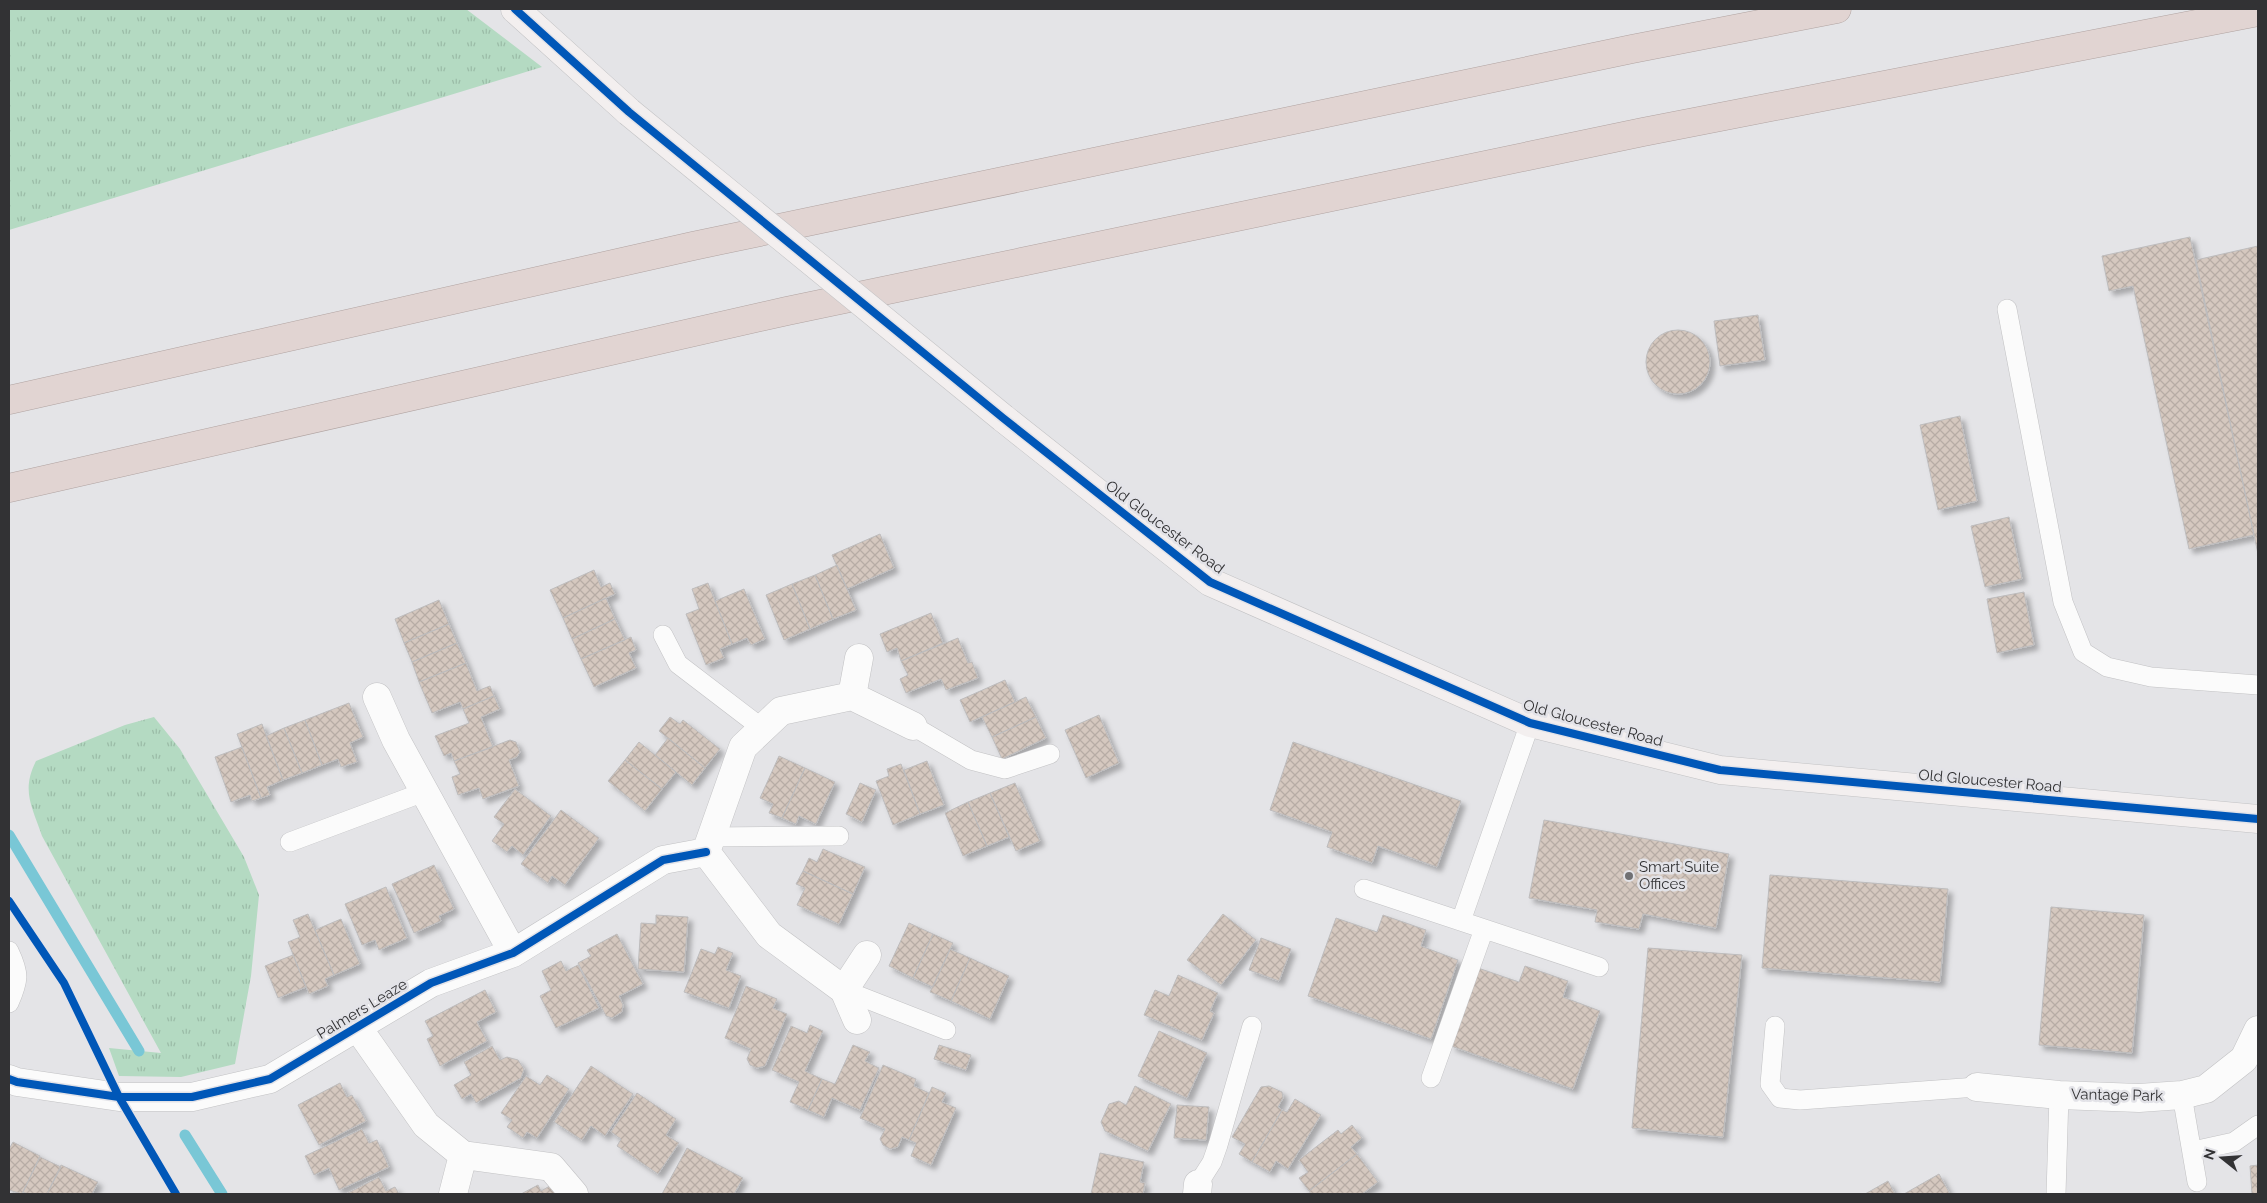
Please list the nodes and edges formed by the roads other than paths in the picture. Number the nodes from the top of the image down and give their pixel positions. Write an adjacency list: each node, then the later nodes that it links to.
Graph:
1 (515, 9): 12 (main road, Old Gloucester Road, bridge)
2 (1837, 9): 5 (highway)
3 (2258, 12): 6 (highway)
4 (2007, 309): 9 (lane)
5 (9, 400)
6 (9, 488)
7 (663, 635): 14 (lane)
8 (859, 658): 10 (street)
9 (2258, 685)
10 (852, 696): 13 (street); 14 (street)
11 (377, 697): 16 (street)
12 (1530, 723): 17 (main road, Old Gloucester Road); 22 (lane)
13 (913, 726): 15 (lane)
14 (763, 728): 20 (street)
15 (1050, 754)
16 (424, 792): 19 (lane); 25 (street)
17 (2258, 819)
18 (839, 836): 20 (lane)
19 (290, 842)
20 (709, 845): 25 (street, Palmers Leaze); 28 (street)
21 (1364, 889): 22 (lane)
22 (1460, 921): 23 (lane)
23 (1484, 929): 27 (lane); 36 (lane)
24 (9, 950): 29 (lane)
25 (513, 953): 33 (street, Palmers Leaze)
26 (867, 954): 28 (street)
27 (1599, 967)
28 (844, 990): 30 (street); 34 (lane)
29 (9, 1003)
30 (857, 1020)
31 (1252, 1026): 45 (lane)
32 (1775, 1026): 38 (lane)
33 (358, 1028): 37 (street, Palmers Leaze); 43 (street, Palmers Leaze)
34 (946, 1030)
35 (2258, 1030): 40 (street, Vantage Park)
36 (1431, 1078)
37 (9, 1079)
38 (1977, 1087): 39 (street, Vantage Park)
39 (2059, 1095): 40 (street, Vantage Park); 48 (lane)
40 (2182, 1095): 42 (lane)
41 (2258, 1125): 42 (lane)
42 (2193, 1151): 44 (lane)
43 (463, 1155): 46 (street); 47 (street)
44 (2197, 1182)
45 (1198, 1189)
46 (453, 1194)
47 (574, 1194)
48 (2056, 1194)

